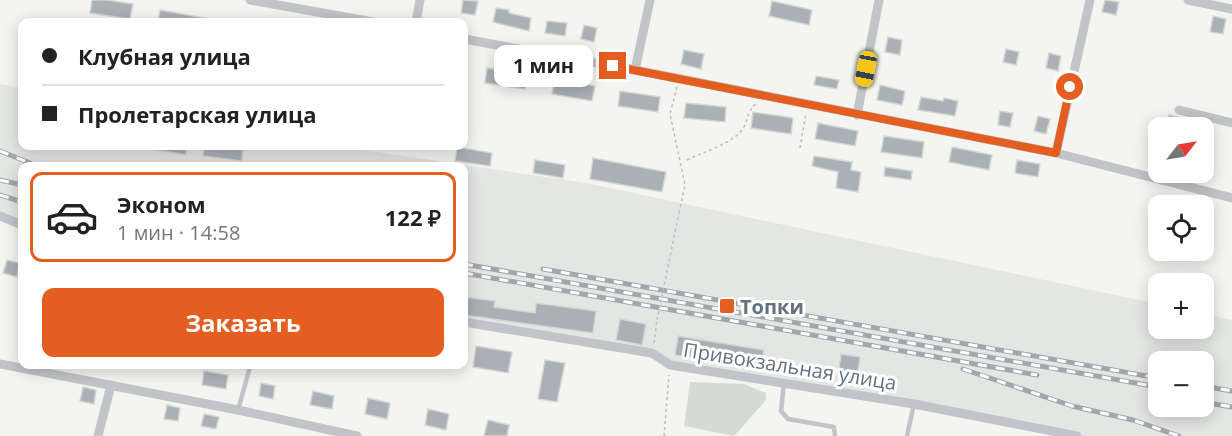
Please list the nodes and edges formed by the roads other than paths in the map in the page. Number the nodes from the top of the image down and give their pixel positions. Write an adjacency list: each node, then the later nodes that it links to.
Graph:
1 (250, 0): 8 (street)
2 (420, 0): 9 (street)
3 (650, 0): 11 (street)
4 (879, 0): 13 (street)
5 (1090, 0): 15 (street)
6 (1188, 0): 7 (street)
7 (1232, 9)
8 (351, 18)
9 (417, 18)
10 (468, 40): 11 (street)
11 (635, 70): 13 (street)
12 (1179, 110): 14 (street)
13 (857, 115): 15 (street)
14 (1232, 123)
15 (1056, 153): 16 (street)
16 (1232, 198)
17 (0, 216): 18 (street)
18 (18, 223)
19 (468, 323): 24 (street, Привокзальная улица)
20 (0, 364): 21 (street)
21 (18, 367)
22 (26, 369): 25 (street)
23 (249, 369): 27 (lane)
24 (784, 382): 26 (street, Привокзальная улица); 30 (lane)
25 (111, 385): 27 (street); 28 (street)
26 (914, 404): 31 (lane); 32 (street, Привокзальная улица)
27 (238, 410): 29 (street)
28 (98, 436)
29 (357, 436)
30 (835, 436)
31 (907, 436)
32 (1077, 436)

